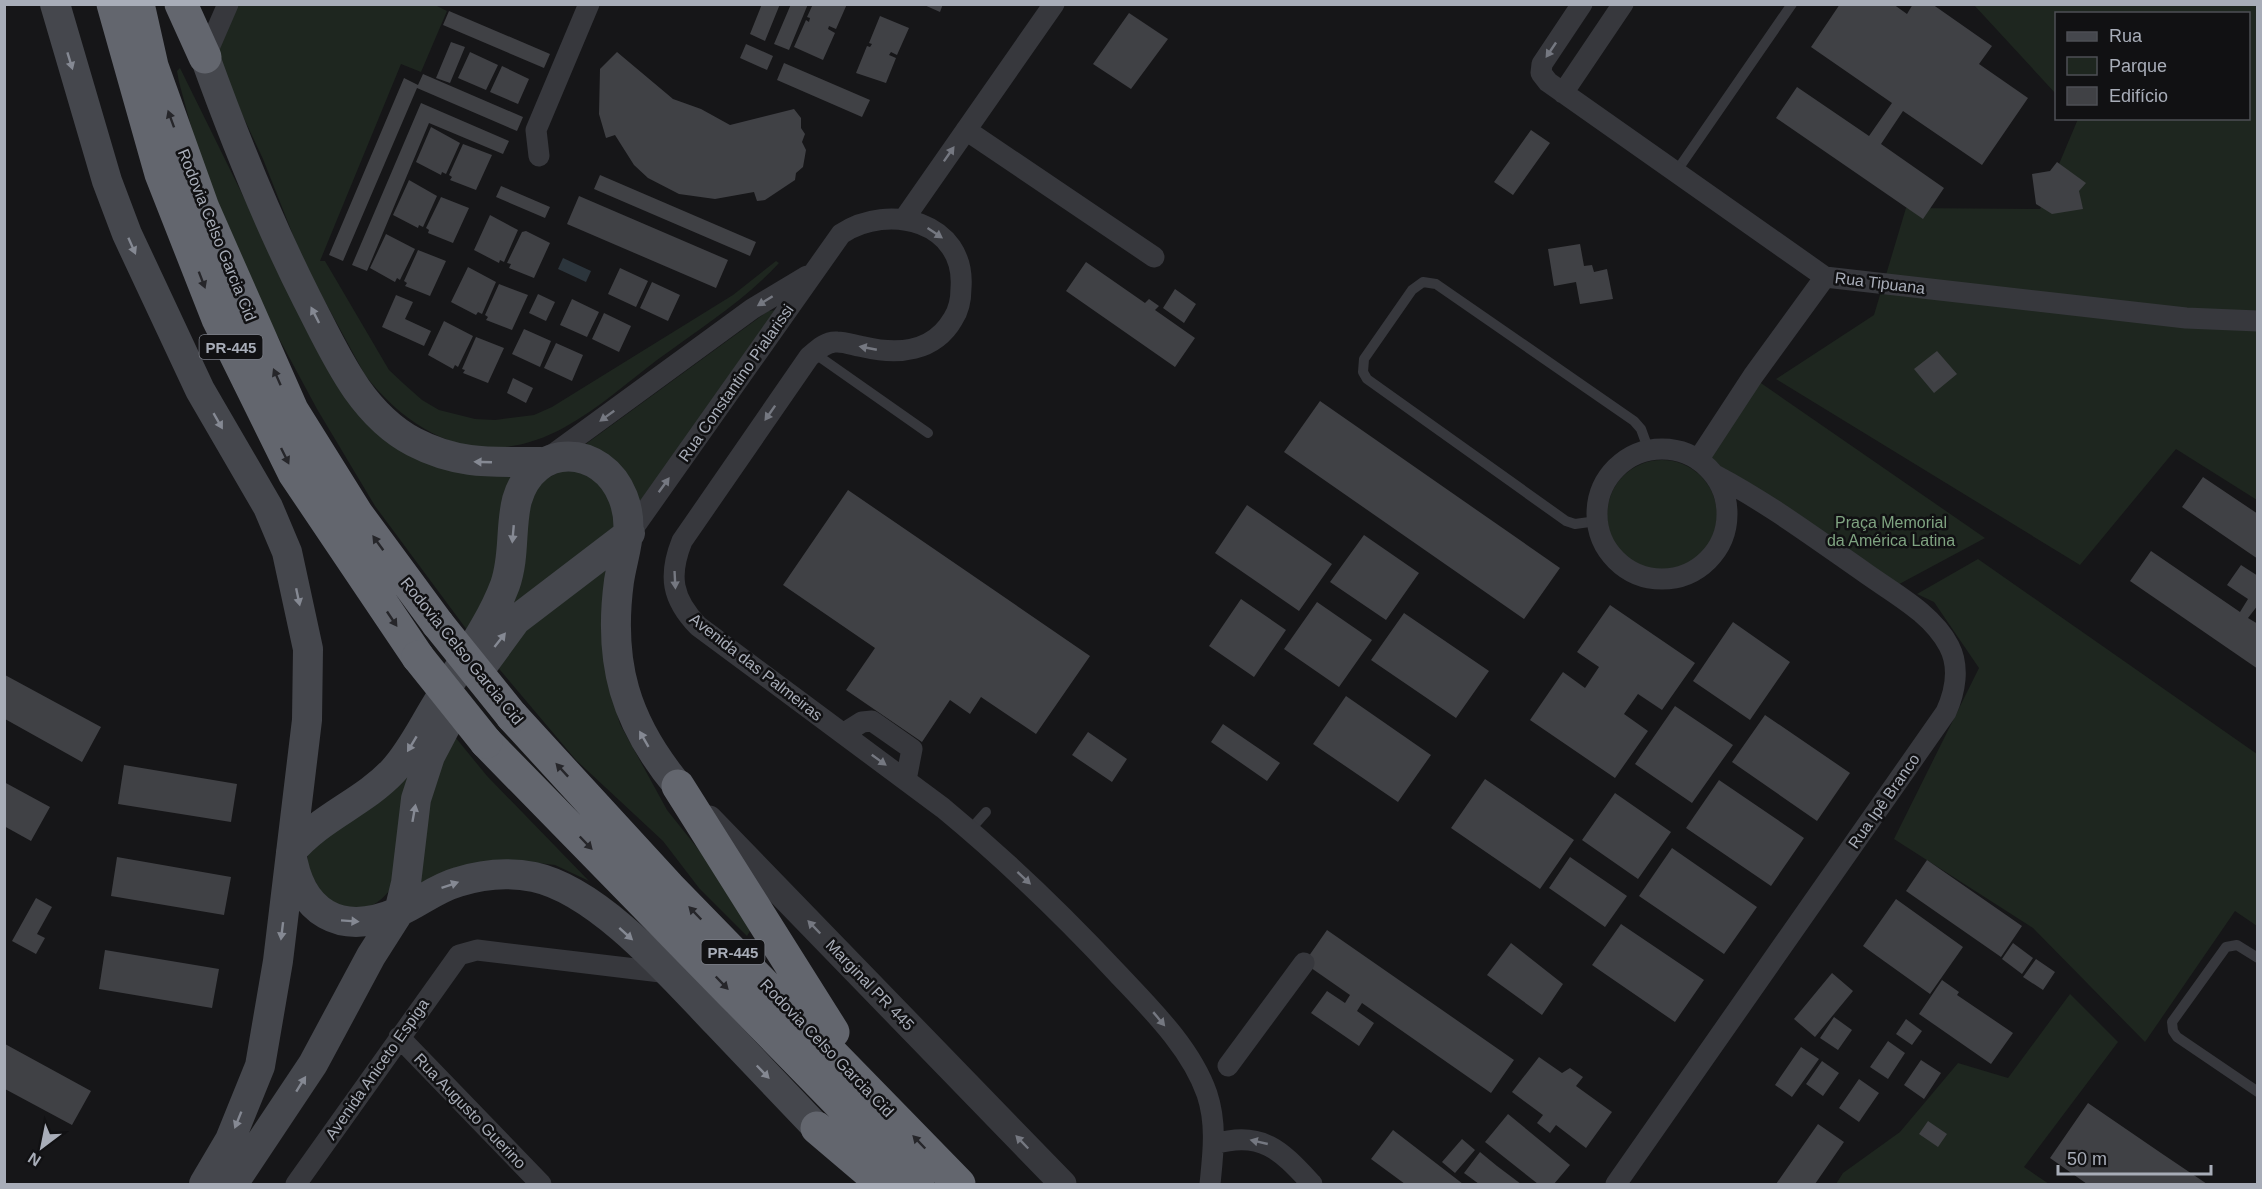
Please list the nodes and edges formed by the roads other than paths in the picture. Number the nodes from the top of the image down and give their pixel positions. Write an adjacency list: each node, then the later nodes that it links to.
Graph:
1 (55, 4): 35 (main road, PR-445, one-way to 35)
2 (89, 4): 18 (highway)
3 (113, 4): 18 (highway, Rodovia Celso Garcia Cid / PR-445)
4 (138, 4): 43 (highway, Rodovia Celso Garcia Cid / PR-445, one-way to 4, bridge)
5 (181, 4): 13 (highway)
6 (188, 4): 13 (street)
7 (228, 4): 13 (street)
8 (589, 4): 16 (street)
9 (1054, 4): 15 (street)
10 (1582, 4): 14 (street, Rua Tipuana, one-way to 14)
11 (1623, 4): 14 (street)
12 (1791, 4): 17 (lane)
13 (205, 57): 28 (main road, one-way to 13)
14 (1563, 93): 17 (street, Rua Tipuana)
15 (966, 130): 19 (street, one-way to 15); 20 (street)
16 (539, 156)
17 (1676, 172): 22 (street, Rua Tipuana)
18 (160, 174): 52 (highway, Rodovia Celso Garcia Cid / PR-445, one-way to 52, bridge)
19 (904, 219): 21 (street, Rua Constantino Pialarissi); 24 (street, one-way to 24)
20 (1154, 257)
21 (815, 270): 28 (street, one-way to 28); 31 (street, Rua Constantino Pialarissi, one-way to 21)
22 (1825, 277): 23 (street, Rua Tipuana); 27 (street)
23 (2258, 321)
24 (814, 353): 25 (lane); 34 (street, Avenida das Palmeiras, one-way to 34)
25 (928, 433)
26 (1649, 451): 27 (street); 30 (street); 30 (lane)
27 (1698, 460): 29 (street)
28 (541, 462): 31 (main road); 35 (main road, one-way to 35)
29 (1715, 475): 30 (street); 57 (street, Rua Ipê Branco)
30 (1597, 521)
31 (630, 533): 32 (main road, one-way to 31); 36 (main road, one-way to 31)
32 (678, 786): 43 (highway); 54 (street, Marginal PR 445, one-way to 32)
33 (986, 812): 34 (lane)
34 (970, 830): 45 (street, one-way to 45)
35 (291, 852): 36 (main road, one-way to 36); 46 (main road, one-way to 46)
36 (399, 912): 39 (main road, one-way to 39); 47 (main road, one-way to 36)
37 (2258, 958): 42 (lane)
38 (1304, 963): 41 (street)
39 (669, 973): 40 (street, Avenida Aniceto Espiga); 44 (main road, one-way to 44)
40 (399, 1037): 48 (street, Avenida Aniceto Espiga); 49 (street, Rua Augusto Guerino)
41 (1227, 1066)
42 (2258, 1092)
43 (883, 1105): 53 (highway, Rodovia Celso Garcia Cid / PR-445, one-way to 43)
44 (817, 1128): 50 (street); 51 (highway)
45 (1215, 1144): 55 (street); 56 (street, one-way to 45)
46 (204, 1185)
47 (233, 1185)
48 (296, 1185)
49 (541, 1185)
50 (871, 1185)
51 (883, 1185)
52 (918, 1185)
53 (959, 1185)
54 (1063, 1185)
55 (1210, 1185)
56 (1312, 1185)
57 (1616, 1185)

